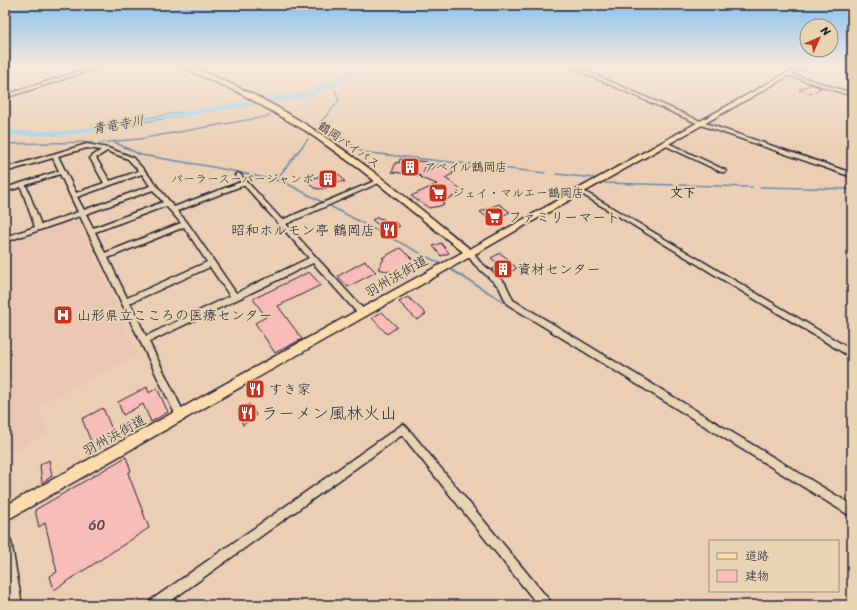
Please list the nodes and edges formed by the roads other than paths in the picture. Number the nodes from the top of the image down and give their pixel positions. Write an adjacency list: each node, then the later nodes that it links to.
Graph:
1 (248, 94): 14 (main road, 鶴岡バイパス)
2 (635, 94): 4 (street)
3 (754, 94): 4 (main road, 羽州浜街道)
4 (703, 124): 5 (main road, 羽州浜街道); 13 (street)
5 (666, 144): 9 (street); 20 (main road, 羽州浜街道)
6 (106, 149): 7 (street); 11 (street); 16 (street)
7 (54, 155): 8 (street); 10 (street)
8 (5, 170)
9 (723, 171)
10 (62, 172): 17 (street); 21 (street)
11 (143, 172): 16 (street); 18 (street)
12 (238, 175): 15 (street)
13 (852, 175)
14 (379, 181): 25 (street); 30 (main road, 鶴岡バイパス)
15 (244, 182): 23 (street); 25 (street)
16 (108, 184): 21 (street)
17 (23, 185): 19 (street); 27 (street)
18 (154, 187): 22 (street); 24 (street)
19 (5, 190)
20 (582, 192): 30 (main road, 羽州浜街道); 38 (street)
21 (73, 196): 24 (street)
22 (168, 203): 23 (street); 28 (street)
23 (173, 210): 26 (street)
24 (82, 213): 27 (street); 28 (street)
25 (281, 223): 32 (street)
26 (185, 224): 31 (street); 33 (street)
27 (39, 228): 29 (street)
28 (90, 231): 31 (street)
29 (5, 240)
30 (470, 253): 36 (main road, 羽州浜街道); 40 (street)
31 (103, 257): 35 (street)
32 (314, 260): 34 (street); 36 (street)
33 (212, 263): 34 (street); 35 (street)
34 (235, 297): 37 (street)
35 (125, 302): 37 (street)
36 (363, 314): 39 (main road, 羽州浜街道)
37 (144, 341): 39 (street)
38 (852, 354)
39 (181, 417): 41 (main road, 羽州浜街道)
40 (852, 511)
41 (5, 514)
42 (5, 542): 43 (street)
43 (16, 605)
44 (154, 605): 45 (street)
45 (546, 605)

